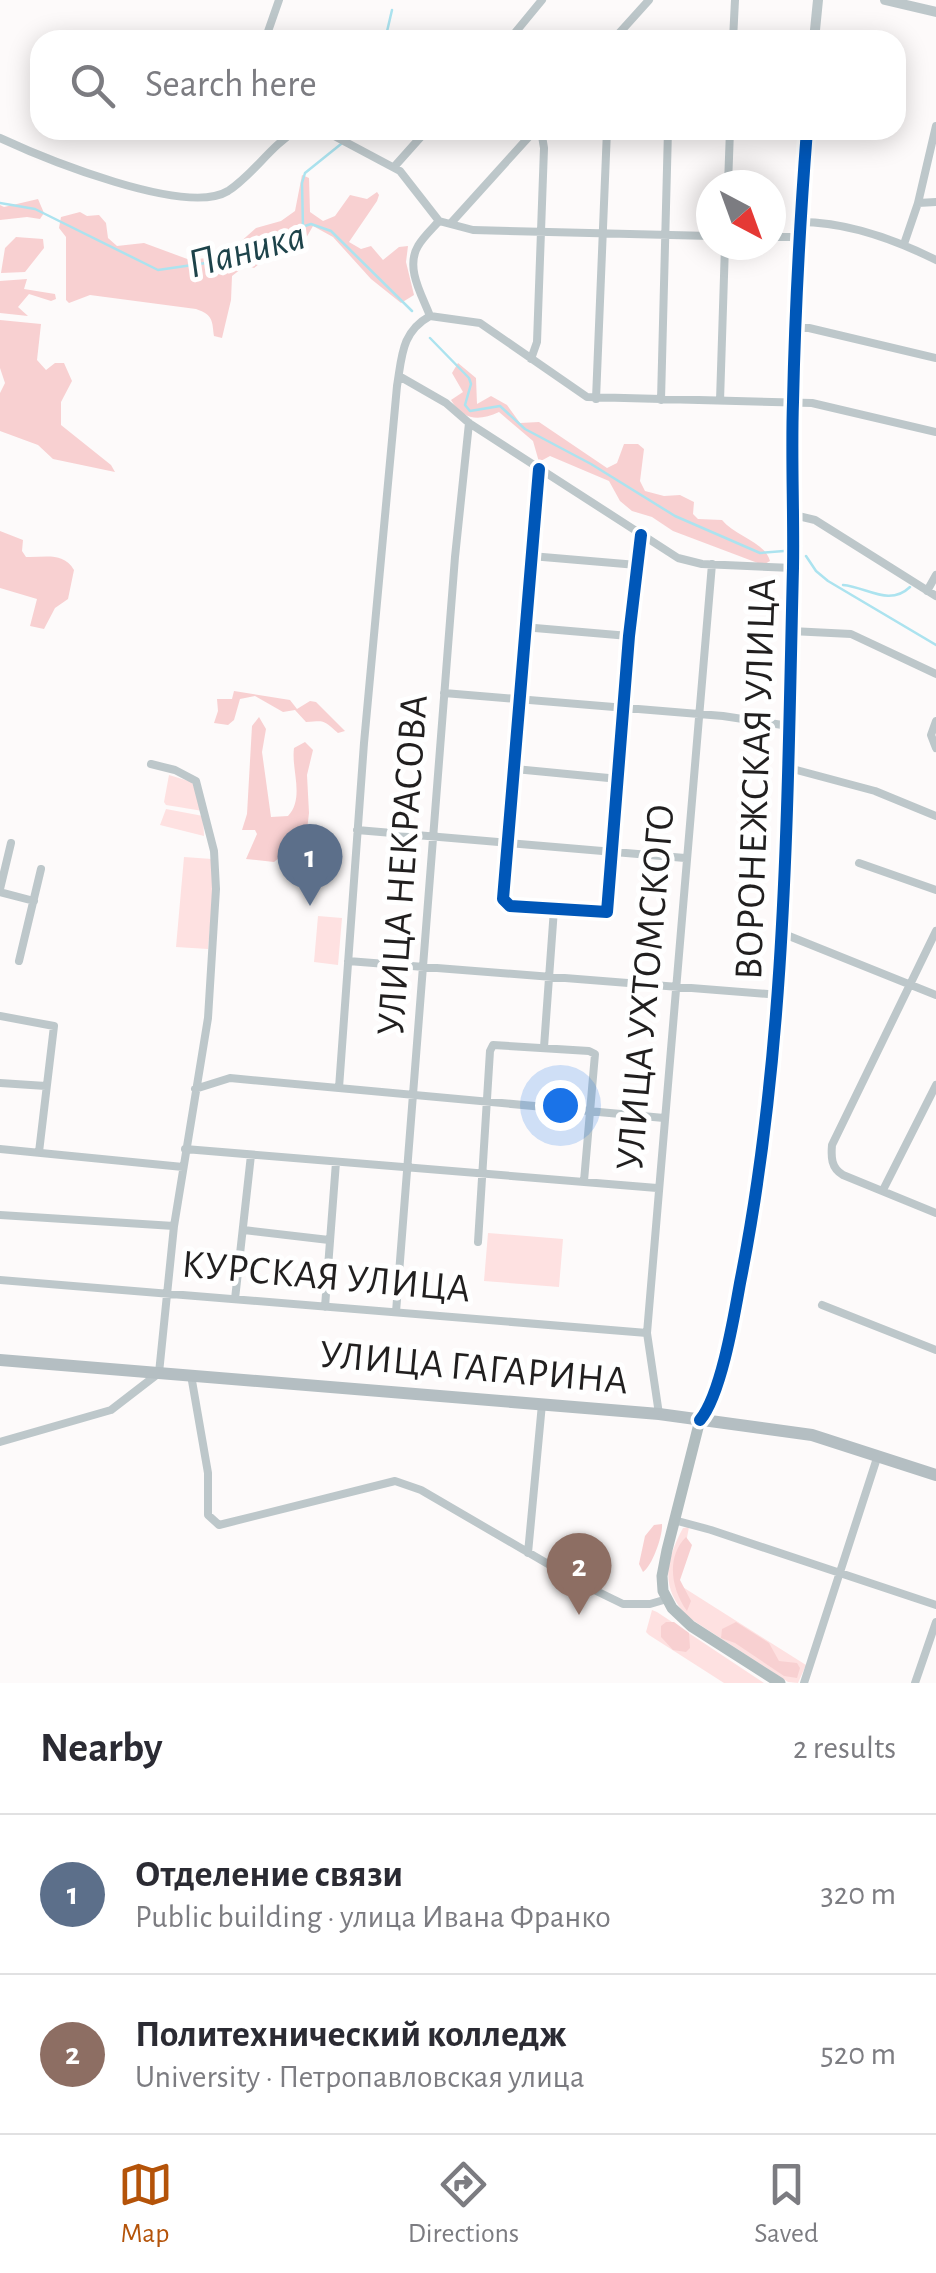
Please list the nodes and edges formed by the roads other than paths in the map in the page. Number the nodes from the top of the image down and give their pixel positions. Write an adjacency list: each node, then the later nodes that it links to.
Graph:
1 (278, 0): 8 (street)
2 (542, 0): 9 (street)
3 (648, 0): 10 (street)
4 (735, 0): 11 (street)
5 (818, 0): 12 (street)
6 (885, 0): 7 (street)
7 (936, 12)
8 (269, 30)
9 (517, 30)
10 (622, 30)
11 (734, 30)
12 (815, 30)
13 (936, 126): 27 (street)
14 (0, 138): 15 (street)
15 (281, 140)
16 (343, 140): 24 (street)
17 (419, 140): 24 (street)
18 (529, 140): 30 (street)
19 (541, 140): 31 (street)
20 (607, 140): 32 (street)
21 (668, 140): 33 (street)
22 (730, 140): 25 (street)
23 (806, 140): 29 (street, ВОРОНЕЖСКАЯ УЛИЦА)
24 (394, 166): 28 (street)
25 (729, 170)
26 (936, 202): 27 (street)
27 (918, 203): 37 (street)
28 (439, 221): 30 (street); 40 (street)
29 (800, 222): 36 (street, ВОРОНЕЖСКАЯ УЛИЦА); 37 (street)
30 (451, 223): 31 (street)
31 (539, 232): 32 (street); 43 (street)
32 (602, 234): 33 (street); 45 (street)
33 (664, 236): 34 (street); 46 (street)
34 (696, 236)
35 (786, 238): 36 (street)
36 (799, 238): 41 (street, ВОРОНЕЖСКАЯ УЛИЦА)
37 (904, 244): 39 (street)
38 (725, 260): 47 (street)
39 (936, 260)
40 (430, 316): 43 (street); 44 (street)
41 (796, 328): 42 (street); 48 (street, ВОРОНЕЖСКАЯ УЛИЦА)
42 (936, 358)
43 (531, 359): 45 (street)
44 (399, 376): 49 (street); 76 (street)
45 (596, 399): 46 (street)
46 (661, 400): 47 (street)
47 (720, 402): 48 (street)
48 (792, 404): 50 (street); 52 (street, ВОРОНЕЖСКАЯ УЛИЦА)
49 (469, 424): 51 (street); 64 (street, УЛИЦА НЕКРАСОВА)
50 (936, 432)
51 (539, 469): 53 (street); 54 (street)
52 (794, 515): 57 (street, ВОРОНЕЖСКАЯ УЛИЦА); 59 (street)
53 (641, 535): 55 (street); 56 (street)
54 (531, 556): 56 (street); 60 (street)
55 (712, 564): 57 (street); 67 (street, УЛИЦА УХТОМСКОГО)
56 (637, 565): 62 (street)
57 (793, 568): 61 (street, ВОРОНЕЖСКАЯ УЛИЦА)
58 (936, 575): 59 (street)
59 (932, 593)
60 (524, 627): 62 (street); 65 (street)
61 (791, 631): 63 (street); 69 (street, ВОРОНЕЖСКАЯ УЛИЦА)
62 (629, 636): 66 (street)
63 (936, 674)
64 (444, 693): 65 (street); 77 (street, УЛИЦА НЕКРАСОВА)
65 (517, 700): 66 (street); 73 (street)
66 (625, 708): 67 (street); 74 (street)
67 (698, 714): 69 (street); 81 (street, УЛИЦА УХТОМСКОГО)
68 (936, 721): 70 (street)
69 (789, 726): 72 (street, ВОРОНЕЖСКАЯ УЛИЦА)
70 (936, 748)
71 (151, 764): 104 (street)
72 (788, 768): 75 (street); 89 (street, ВОРОНЕЖСКАЯ УЛИЦА)
73 (515, 770): 74 (street); 79 (street)
74 (620, 779): 80 (street)
75 (936, 816)
76 (358, 830): 77 (street); 91 (street)
77 (434, 837): 79 (street); 92 (street, УЛИЦА НЕКРАСОВА)
78 (11, 843): 84 (street)
79 (506, 844): 80 (street); 87 (street)
80 (612, 852): 81 (street); 87 (street)
81 (685, 858): 95 (street, УЛИЦА УХТОМСКОГО)
82 (859, 864): 85 (street)
83 (40, 869): 86 (street)
84 (0, 890): 86 (street)
85 (936, 890)
86 (34, 902): 90 (street)
87 (554, 909): 93 (street)
88 (936, 931): 94 (street)
89 (784, 934): 94 (street); 96 (street, ВОРОНЕЖСКАЯ УЛИЦА)
90 (20, 961)
91 (348, 961): 92 (street); 103 (street)
92 (422, 968): 93 (street); 105 (street, УЛИЦА НЕКРАСОВА)
93 (549, 978): 95 (street); 99 (street)
94 (910, 985): 97 (street); 119 (street)
95 (674, 989): 96 (street); 108 (street, УЛИЦА УХТОМСКОГО)
96 (780, 995): 139 (street, ВОРОНЕЖСКАЯ УЛИЦА)
97 (936, 995)
98 (0, 1016): 101 (street)
99 (544, 1048): 106 (street); 107 (street)
100 (0, 1083): 101 (street)
101 (46, 1086): 111 (street)
102 (936, 1086): 119 (street)
103 (338, 1088): 104 (street); 105 (street)
104 (195, 1089): 110 (street)
105 (413, 1096): 106 (street); 115 (street, УЛИЦА НЕКРАСОВА)
106 (487, 1103): 107 (street); 116 (street)
107 (592, 1112): 108 (street); 117 (street)
108 (664, 1118): 118 (street, УЛИЦА УХТОМСКОГО)
109 (0, 1149): 111 (street)
110 (185, 1150): 112 (street); 114 (street)
111 (39, 1152): 114 (street)
112 (251, 1155): 113 (street); 123 (street)
113 (336, 1162): 115 (street); 124 (street)
114 (183, 1167): 122 (street)
115 (408, 1167): 116 (street); 131 (street, УЛИЦА НЕКРАСОВА)
116 (482, 1172): 117 (street); 125 (street)
117 (584, 1181): 118 (street)
118 (657, 1188): 132 (street, УЛИЦА УХТОМСКОГО)
119 (883, 1190): 120 (street)
120 (936, 1214)
121 (0, 1215): 122 (street)
122 (174, 1226): 127 (street)
123 (244, 1230): 124 (street); 128 (street)
124 (329, 1240): 130 (street)
125 (478, 1242)
126 (0, 1280): 127 (street, КУРСКАЯ УЛИЦА)
127 (168, 1292): 128 (street, КУРСКАЯ УЛИЦА); 135 (street)
128 (235, 1299): 130 (street, КУРСКАЯ УЛИЦА)
129 (822, 1305): 133 (street)
130 (325, 1306): 131 (street, КУРСКАЯ УЛИЦА)
131 (396, 1312): 132 (street, КУРСКАЯ УЛИЦА)
132 (647, 1333): 138 (street, УЛИЦА УХТОМСКОГО)
133 (936, 1350)
134 (0, 1360): 135 (main road, УЛИЦА ГАГАРИНА)
135 (159, 1373): 136 (main road, УЛИЦА ГАГАРИНА); 140 (street)
136 (191, 1375): 137 (main road, УЛИЦА ГАГАРИНА); 144 (street)
137 (542, 1404): 138 (main road, УЛИЦА ГАГАРИНА); 144 (street)
138 (659, 1414): 139 (main road, УЛИЦА ГАГАРИНА)
139 (700, 1420): 141 (main road, УЛИЦА ГАГАРИНА); 143 (main road, ВОРОНЕЖСКАЯ УЛИЦА)
140 (0, 1442)
141 (878, 1455): 142 (main road, УЛИЦА ГАГАРИНА); 145 (street)
142 (936, 1475)
143 (674, 1520): 145 (street); 146 (main road, ВОРОНЕЖСКАЯ УЛИЦА)
144 (528, 1554): 146 (street)
145 (840, 1572): 147 (street); 150 (street)
146 (667, 1599): 149 (main road)
147 (936, 1606)
148 (936, 1622): 151 (street)
149 (780, 1683)
150 (804, 1683)
151 (915, 1683)

